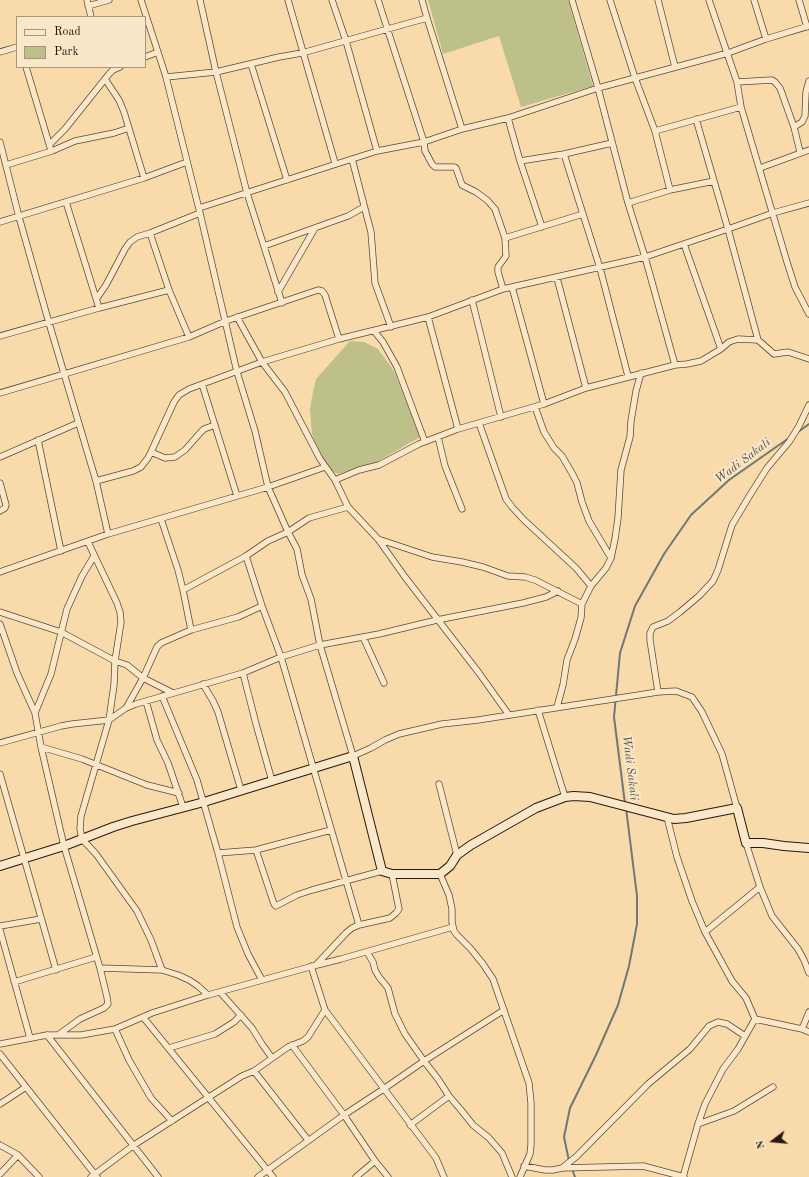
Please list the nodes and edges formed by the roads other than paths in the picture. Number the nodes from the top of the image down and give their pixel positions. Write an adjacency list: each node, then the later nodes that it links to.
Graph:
1 (109, 0): 14 (street)
2 (141, 0): 16 (street)
3 (200, 0): 33 (street)
4 (288, 0): 26 (street)
5 (332, 0): 22 (street)
6 (378, 0): 19 (street)
7 (422, 0): 17 (street)
8 (572, 0): 39 (street)
9 (610, 0): 35 (street)
10 (658, 0): 30 (street)
11 (709, 0): 27 (street)
12 (754, 0): 21 (street)
13 (799, 0): 18 (street)
14 (88, 3): 15 (street)
15 (91, 16)
16 (145, 16)
17 (427, 18): 19 (street); 45 (street)
18 (808, 27): 21 (street)
19 (388, 29): 22 (street); 48 (street)
20 (148, 31): 25 (street)
21 (766, 39): 27 (street)
22 (346, 40): 26 (street); 53 (street)
23 (16, 47): 24 (street)
24 (0, 52)
25 (158, 52): 28 (street); 34 (street)
26 (302, 53): 29 (street); 59 (street)
27 (728, 53): 30 (street); 38 (street)
28 (146, 57)
29 (250, 64): 33 (street); 63 (street)
30 (675, 67): 35 (street)
31 (26, 68): 50 (street)
32 (118, 68): 36 (street)
33 (216, 72): 34 (street); 66 (street)
34 (166, 77): 58 (street)
35 (635, 78): 39 (street); 46 (street)
36 (105, 79): 44 (street); 50 (street)
37 (809, 81): 43 (street)
38 (738, 82): 40 (street); 43 (street)
39 (598, 88): 41 (street); 49 (street)
40 (742, 107): 42 (street); 61 (street)
41 (508, 118): 45 (street); 57 (street)
42 (696, 120): 46 (street); 64 (street)
43 (794, 127): 54 (street)
44 (129, 128): 52 (street); 62 (street)
45 (462, 129): 48 (street)
46 (655, 131): 65 (street)
47 (0, 142): 60 (street)
48 (424, 142): 53 (street); 80 (street)
49 (612, 143): 55 (street); 68 (street)
50 (50, 144): 52 (street)
51 (809, 150): 54 (street)
52 (52, 151): 60 (street)
53 (377, 151): 56 (street)
54 (800, 152): 61 (street)
55 (564, 154): 57 (street); 73 (street)
56 (352, 158): 59 (street); 70 (street)
57 (520, 161): 76 (street)
58 (187, 162): 62 (street); 71 (street)
59 (335, 163): 63 (street)
60 (6, 165): 74 (street)
61 (760, 168): 72 (street)
62 (144, 178): 67 (street)
63 (287, 180): 66 (street)
64 (714, 181): 65 (street); 78 (street)
65 (670, 190): 68 (street)
66 (247, 193): 71 (street); 82 (street)
67 (66, 202): 74 (street); 90 (street)
68 (628, 203): 83 (street)
69 (809, 203): 72 (street)
70 (364, 207): 77 (street); 99 (street)
71 (199, 211): 79 (street); 97 (street)
72 (773, 213): 78 (street); 94 (street)
73 (583, 214): 76 (street); 84 (street)
74 (19, 217): 75 (street); 98 (street)
75 (0, 222)
76 (542, 227): 80 (street)
77 (315, 228): 82 (street); 89 (street)
78 (728, 229): 81 (street); 104 (street)
79 (150, 233): 88 (street); 90 (street)
80 (505, 238): 87 (street)
81 (684, 244): 83 (street); 105 (street)
82 (264, 246): 89 (street)
83 (644, 257): 84 (street); 108 (street)
84 (600, 268): 85 (street); 112 (street)
85 (557, 278): 86 (street); 114 (street)
86 (512, 287): 87 (street); 116 (street)
87 (503, 289): 91 (street)
88 (169, 290): 93 (street); 102 (street)
89 (278, 292): 92 (street)
90 (97, 298): 93 (street)
91 (472, 300): 96 (street); 119 (street)
92 (282, 303): 95 (street); 103 (street)
93 (100, 308): 98 (street)
94 (809, 314)
95 (237, 317): 97 (street); 107 (street)
96 (428, 317): 99 (street); 123 (street)
97 (226, 321): 102 (street); 109 (street)
98 (49, 323): 101 (street); 111 (street)
99 (391, 327): 100 (street)
100 (374, 331): 103 (street); 126 (street)
101 (0, 336)
102 (189, 337): 111 (street)
103 (339, 339): 107 (street)
104 (758, 340): 105 (street); 106 (street)
105 (721, 349): 108 (street)
106 (809, 359)
107 (262, 362): 109 (street); 129 (street)
108 (675, 365): 110 (street)
109 (237, 372): 113 (street); 133 (street)
110 (641, 373): 112 (street); 146 (street)
111 (64, 374): 115 (street); 120 (street)
112 (628, 376): 114 (street)
113 (202, 384): 122 (street); 127 (street)
114 (586, 388): 116 (street)
115 (0, 393)
116 (544, 404): 118 (street)
117 (809, 405): 166 (street)
118 (535, 407): 119 (street); 146 (street)
119 (501, 416): 121 (street)
120 (78, 423): 125 (street); 131 (street)
121 (479, 423): 123 (street); 148 (street)
122 (214, 425): 127 (street); 134 (street)
123 (458, 429): 124 (street)
124 (438, 437): 126 (street); 136 (street)
125 (38, 440): 128 (street); 143 (street)
126 (425, 442): 130 (street)
127 (151, 452): 131 (street)
128 (0, 457)
129 (325, 467): 130 (street); 133 (street)
130 (335, 480): 135 (street)
131 (96, 481): 140 (street)
132 (0, 483): 137 (street)
133 (268, 487): 134 (street); 139 (street)
134 (237, 496): 138 (street)
135 (348, 507): 139 (street); 141 (street)
136 (462, 509)
137 (0, 511)
138 (160, 519): 140 (street); 149 (street)
139 (288, 532): 145 (street); 159 (street)
140 (108, 534): 142 (street)
141 (378, 539): 150 (street); 154 (street)
142 (88, 542): 143 (street); 144 (street)
143 (61, 551): 147 (street)
144 (94, 556): 157 (street); 161 (street)
145 (246, 556): 149 (street); 152 (street)
146 (611, 558): 148 (street)
147 (0, 572)
148 (591, 586): 151 (street)
149 (183, 590): 156 (street)
150 (558, 591): 151 (street); 154 (street)
151 (582, 604): 170 (street)
152 (262, 606): 156 (street); 160 (street)
153 (0, 612): 157 (street)
154 (437, 620): 158 (street); 174 (street)
155 (0, 626): 173 (street)
156 (191, 630): 163 (street)
157 (61, 632): 161 (street); 173 (street)
158 (363, 637): 159 (street); 164 (street)
159 (320, 645): 160 (street); 179 (street)
160 (281, 657): 162 (street); 181 (street)
161 (115, 661): 163 (street); 175 (street)
162 (243, 673): 165 (street); 183 (street)
163 (143, 678): 167 (street); 171 (street)
164 (384, 683)
165 (203, 684): 167 (street); 185 (street)
166 (658, 692): 170 (street); 190 (street)
167 (172, 693): 168 (street)
168 (162, 696): 169 (street); 188 (street)
169 (146, 701): 171 (street); 186 (street)
170 (557, 707): 172 (street)
171 (126, 708): 175 (street)
172 (538, 710): 174 (street); 187 (street)
173 (35, 713): 176 (street)
174 (509, 715): 179 (street)
175 (109, 720): 176 (street); 180 (street)
176 (38, 733): 177 (street); 178 (street)
177 (0, 743)
178 (41, 747): 180 (street); 195 (street)
179 (353, 756): 181 (street); 202 (street)
180 (96, 765): 186 (street); 193 (street)
181 (314, 769): 183 (street); 192 (street)
182 (0, 774): 200 (street)
183 (272, 781): 185 (street)
184 (439, 784): 199 (street)
185 (241, 790): 188 (street)
186 (179, 793): 189 (street)
187 (565, 796): 191 (street); 199 (street)
188 (204, 802): 189 (street); 198 (street)
189 (183, 807): 193 (street)
190 (737, 808): 191 (street); 194 (street)
191 (667, 817): 212 (street)
192 (331, 830): 197 (street); 205 (street)
193 (82, 839): 195 (street); 218 (street)
194 (746, 843): 196 (street); 206 (street)
195 (64, 846): 200 (street); 214 (street)
196 (809, 848)
197 (256, 850): 198 (street); 205 (street)
198 (218, 853): 220 (street)
199 (457, 855): 204 (street)
200 (24, 859): 201 (street); 207 (street)
201 (0, 866)
202 (382, 872): 203 (street); 205 (street)
203 (392, 874): 204 (street); 208 (street)
204 (440, 874): 210 (street)
205 (346, 880): 208 (street)
206 (760, 887): 212 (street); 219 (street)
207 (41, 919): 209 (street); 217 (street)
208 (359, 925): 215 (street)
209 (0, 926)
210 (453, 927): 213 (street); 225 (street)
211 (0, 930): 221 (street)
212 (705, 932): 229 (street)
213 (367, 952): 215 (street); 242 (street)
214 (96, 957): 216 (street); 217 (street)
215 (314, 966): 220 (street); 224 (street)
216 (100, 968): 218 (street); 234 (street)
217 (56, 970): 221 (street)
218 (162, 970): 223 (street)
219 (809, 974)
220 (262, 980): 222 (street)
221 (14, 982): 236 (street)
222 (220, 992): 223 (street); 227 (street)
223 (208, 995): 228 (street)
224 (325, 1010): 238 (street); 246 (street)
225 (504, 1010): 242 (street); 259 (street)
226 (809, 1014): 231 (street)
227 (241, 1015): 239 (street); 241 (street)
228 (143, 1016): 230 (street); 239 (street)
229 (755, 1019): 231 (street); 235 (street)
230 (115, 1029): 234 (street); 251 (street)
231 (802, 1029): 232 (street)
232 (809, 1032)
233 (47, 1035): 234 (street); 236 (street); 256 (street)
234 (58, 1035)
235 (745, 1036): 252 (street); 260 (street)
236 (30, 1038): 237 (street)
237 (0, 1044)
238 (292, 1045): 241 (street); 250 (street)
239 (169, 1048): 248 (street)
240 (0, 1054): 244 (street)
241 (272, 1058): 243 (street)
242 (424, 1061): 246 (street); 247 (street)
243 (254, 1071): 248 (street); 254 (street)
244 (26, 1087): 249 (street); 263 (street)
245 (773, 1087): 252 (street)
246 (385, 1088): 250 (street); 253 (street)
247 (449, 1096): 253 (street); 271 (street)
248 (209, 1097): 251 (street); 261 (street)
249 (0, 1104)
250 (344, 1115): 254 (street); 258 (street)
251 (172, 1121): 256 (street)
252 (698, 1124): 273 (street)
253 (410, 1125): 270 (street)
254 (308, 1140): 261 (street)
255 (0, 1145): 257 (street)
256 (134, 1145): 263 (street); 265 (street)
257 (18, 1155): 262 (street); 264 (street)
258 (375, 1161): 268 (street); 269 (street)
259 (524, 1166): 260 (street); 272 (street)
260 (562, 1168): 273 (street)
261 (267, 1170): 266 (street); 267 (street)
262 (0, 1174)
263 (94, 1176)
264 (39, 1177)
265 (158, 1177)
266 (258, 1177)
267 (273, 1177)
268 (356, 1177)
269 (388, 1177)
270 (444, 1177)
271 (512, 1177)
272 (520, 1177)
273 (683, 1177)

